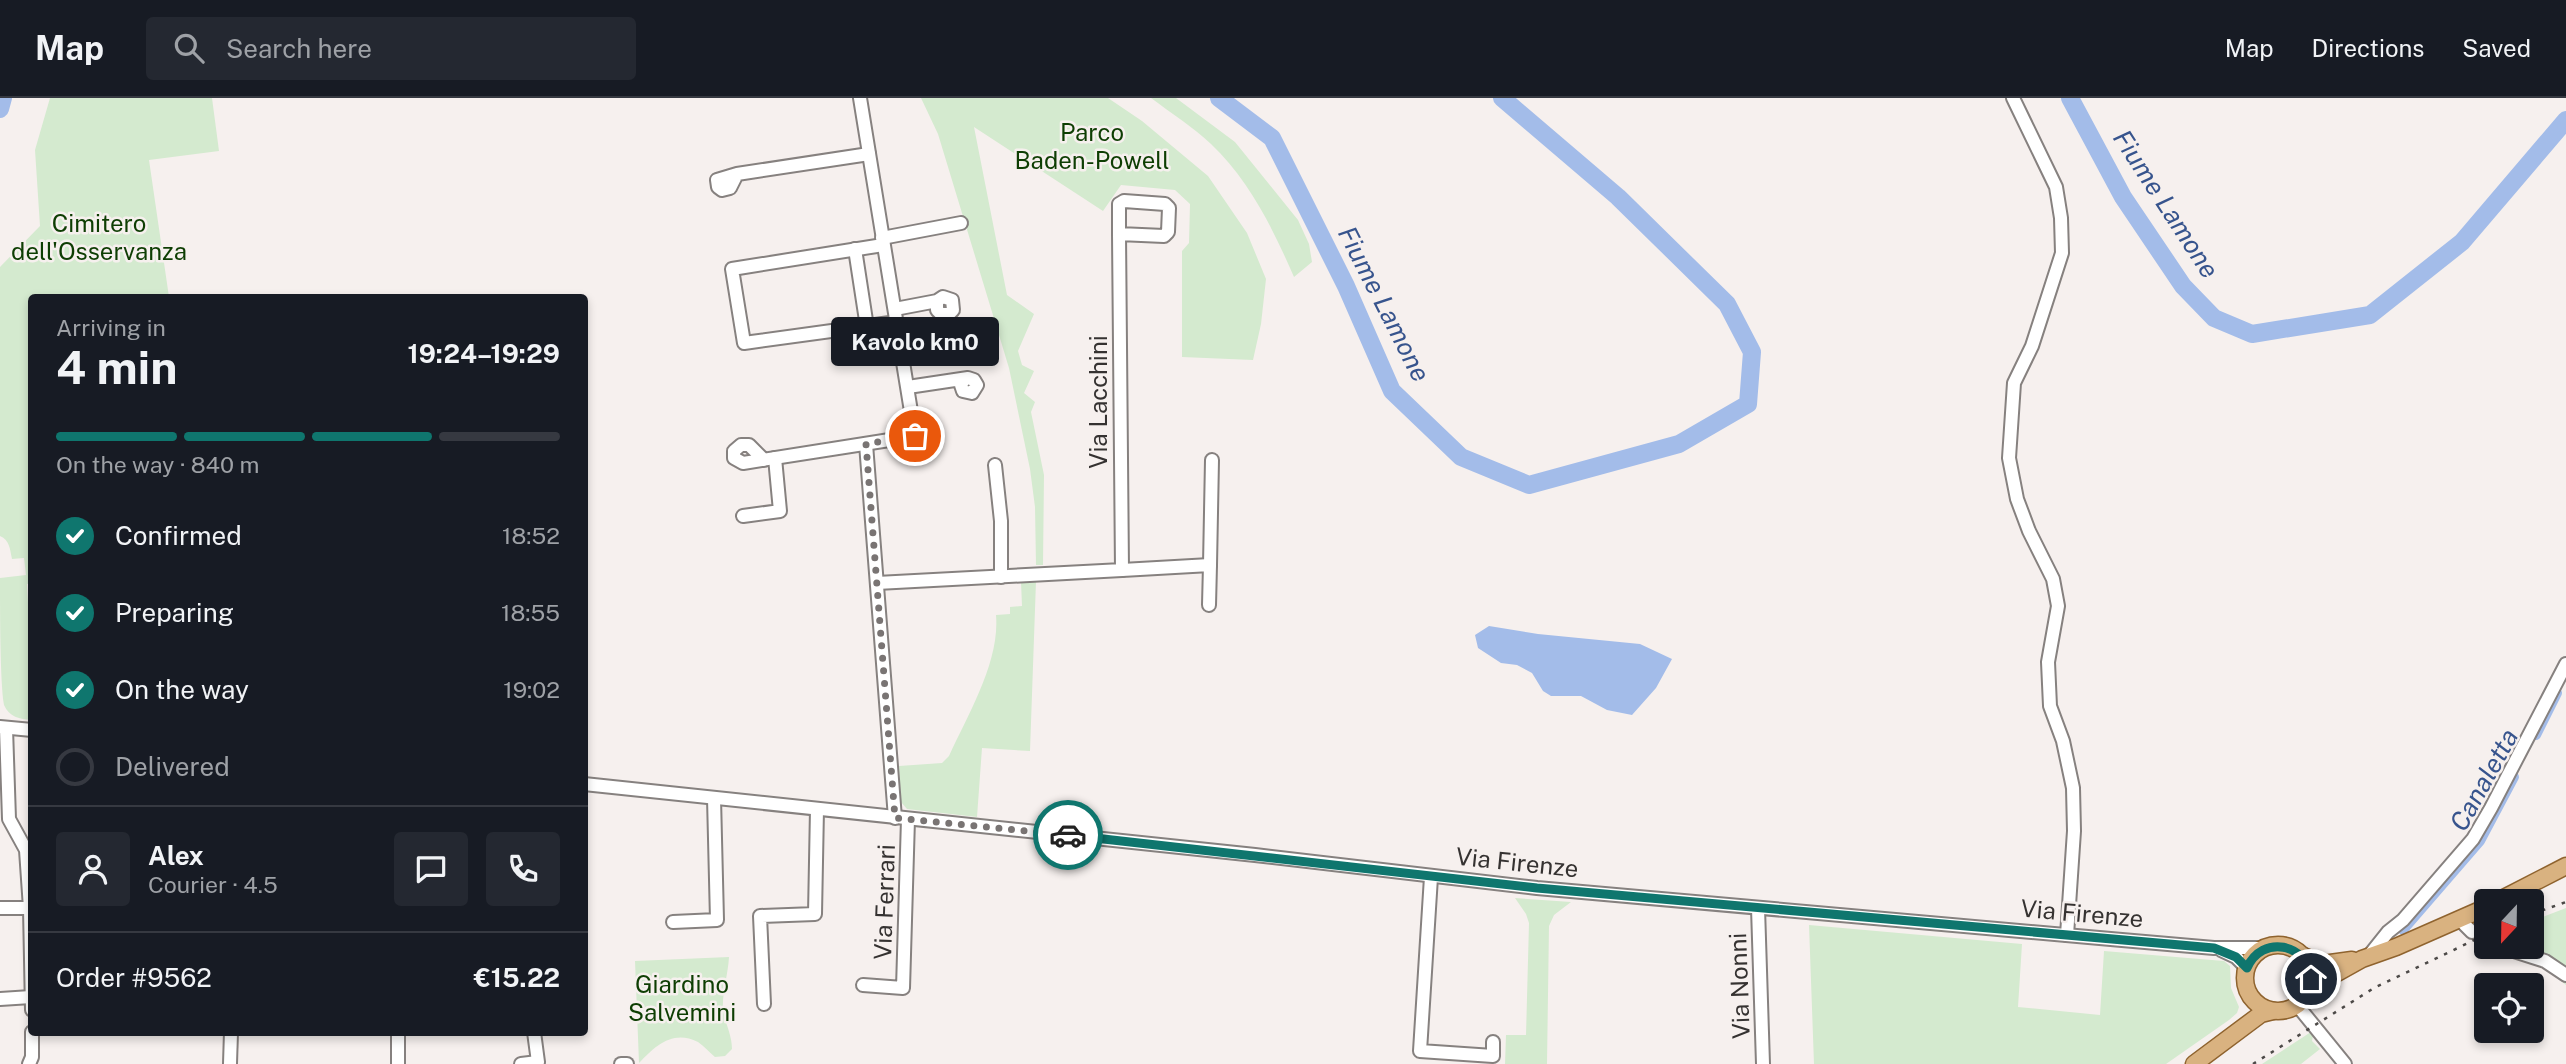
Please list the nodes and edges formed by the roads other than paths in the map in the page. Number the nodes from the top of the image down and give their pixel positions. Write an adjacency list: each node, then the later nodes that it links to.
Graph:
1 (860, 98): 3 (street)
2 (2013, 98): 42 (street)
3 (869, 154): 4 (street); 7 (street)
4 (737, 174)
5 (961, 223): 7 (street)
6 (1119, 234): 6 (street, Via Lacchini); 19 (street, Via Lacchini)
7 (882, 242): 8 (street); 10 (street)
8 (855, 249): 11 (street); 11 (street)
9 (937, 301): 10 (street)
10 (896, 316): 11 (street); 13 (street)
11 (867, 327)
12 (964, 380): 13 (street)
13 (908, 387): 14 (street)
14 (866, 444): 17 (street); 21 (street)
15 (1212, 460): 18 (street)
16 (995, 465): 20 (street)
17 (743, 516)
18 (1210, 565): 19 (street); 22 (street)
19 (1122, 570): 20 (street)
20 (1001, 577): 21 (street)
21 (877, 583): 29 (street)
22 (1209, 605)
23 (2566, 664): 46 (street)
24 (3, 728): 25 (street); 30 (street)
25 (28, 730)
26 (588, 784): 27 (street, Via Firenze)
27 (714, 798): 28 (street, Via Firenze); 40 (street)
28 (817, 809): 29 (street, Via Firenze); 55 (street)
29 (902, 818): 33 (street, Via Firenze); 50 (street, Via Ferrari)
30 (4, 819): 32 (street)
31 (2566, 866): 34 (main road)
32 (28, 873)
33 (1431, 877): 37 (street, Via Firenze); 64 (street)
34 (2521, 889)
35 (0, 908): 36 (street)
36 (28, 908)
37 (1758, 908): 42 (street, Via Firenze); 72 (street, Via Nonni)
38 (2474, 913): 39 (main road)
39 (2460, 919): 41 (street); 46 (main road)
40 (673, 922)
41 (2472, 932)
42 (2067, 935): 43 (street, Via Firenze)
43 (2214, 948): 44 (street, Via Firenze); 48 (street, Via Firenze)
44 (2266, 948): 45 (main road); 48 (main road)
45 (2301, 956): 46 (main road); 51 (main road)
46 (2365, 958): 51 (main road)
47 (2539, 959): 49 (street)
48 (2247, 968): 52 (main road)
49 (2566, 975)
50 (863, 985)
51 (2309, 988): 56 (main road)
52 (2248, 992): 57 (main road); 58 (main road)
53 (28, 997): 54 (street)
54 (0, 999)
55 (764, 1004)
56 (2297, 1005): 57 (main road); 74 (street)
57 (2273, 1011): 58 (main road)
58 (2239, 1030): 73 (main road)
59 (32, 1036): 66 (street)
60 (231, 1036): 67 (street)
61 (398, 1036): 68 (street)
62 (535, 1036): 65 (street)
63 (1493, 1042): 64 (street)
64 (1493, 1060)
65 (538, 1063): 69 (street)
66 (29, 1064)
67 (230, 1064)
68 (398, 1064)
69 (521, 1064)
70 (621, 1064): 71 (street)
71 (627, 1064)
72 (1763, 1064)
73 (2194, 1064)
74 (2345, 1064)

